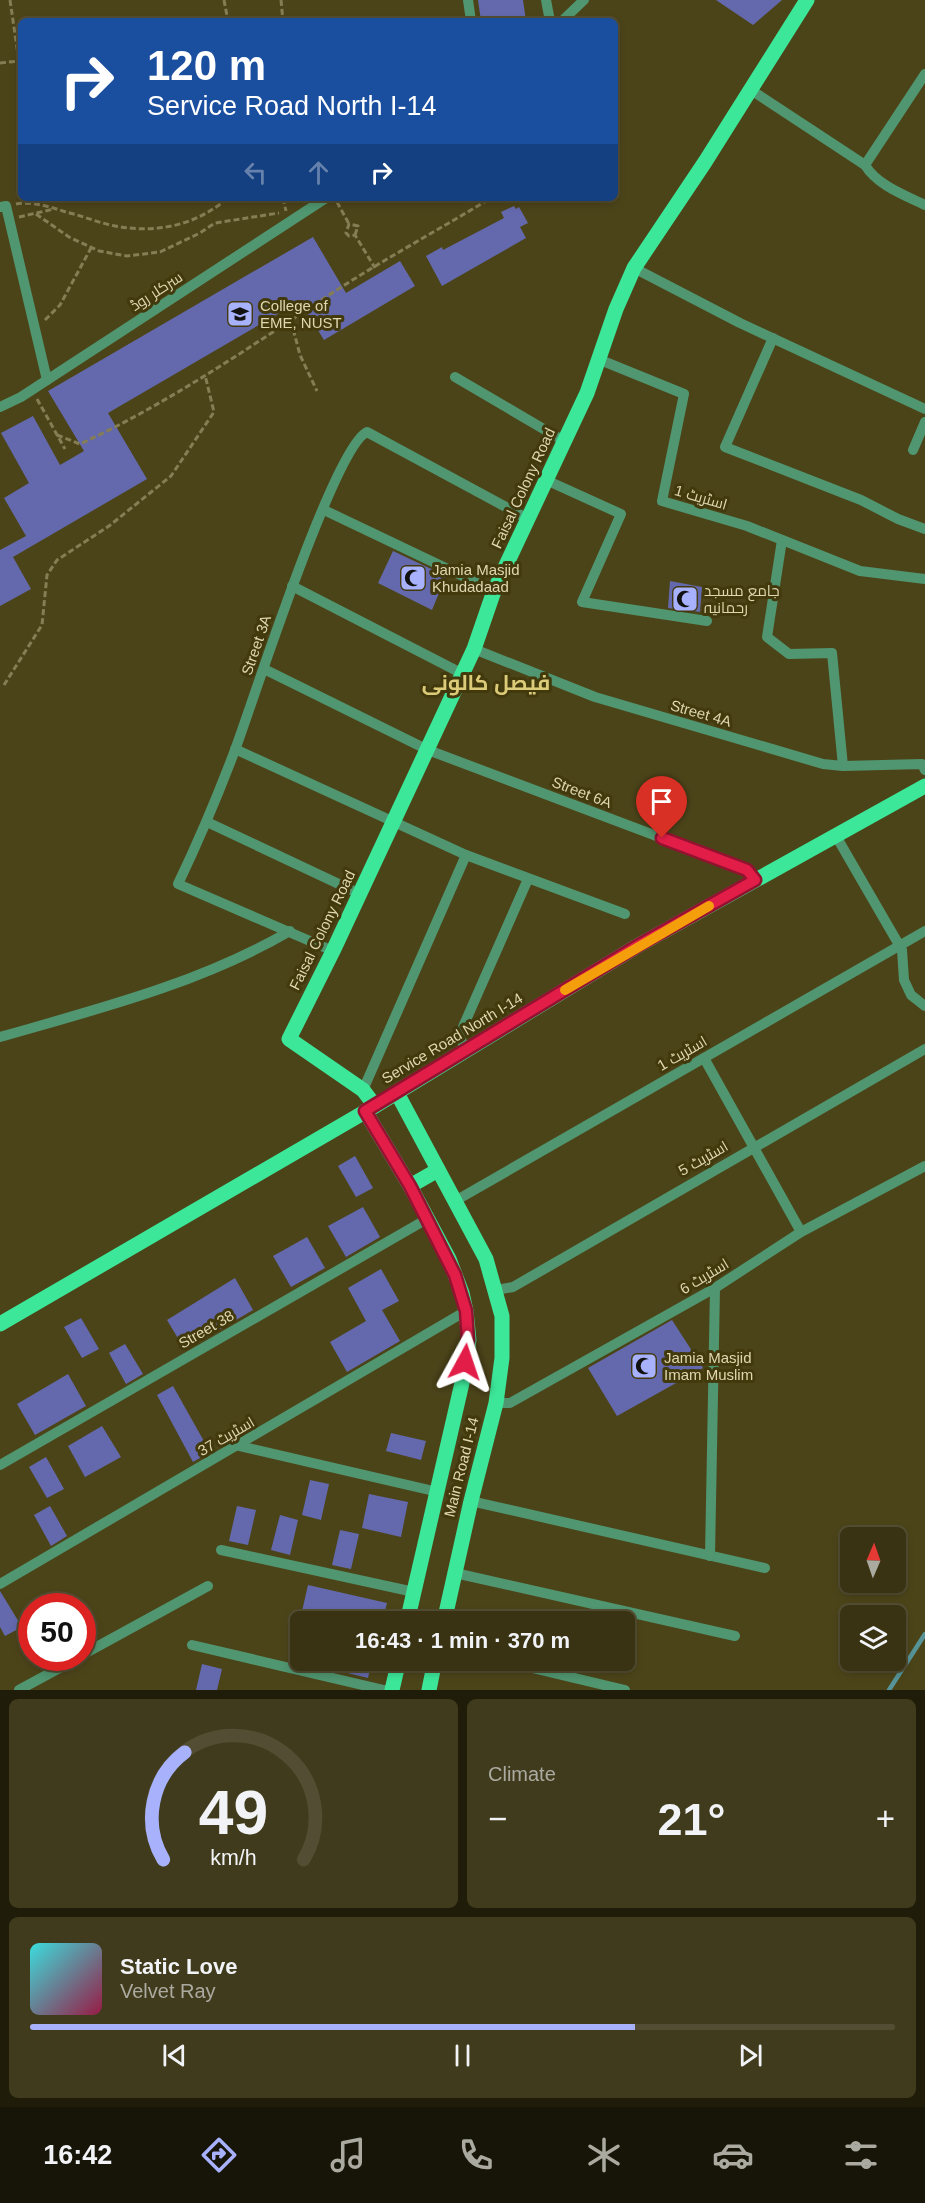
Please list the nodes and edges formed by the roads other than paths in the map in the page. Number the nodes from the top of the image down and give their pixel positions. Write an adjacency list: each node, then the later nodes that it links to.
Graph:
1 (468, 0): 5 (street)
2 (546, 0): 6 (street)
3 (584, 0): 7 (street)
4 (807, 0): 9 (main road, Faisal Colony Road)
5 (471, 18)
6 (549, 18)
7 (565, 18)
8 (925, 74): 10 (street)
9 (751, 90): 10 (street); 14 (main road, Faisal Colony Road)
10 (865, 165): 12 (street)
11 (322, 201): 18 (street, سرکلر روڈ)
12 (925, 205)
13 (3, 206): 18 (street)
14 (634, 268): 15 (street); 16 (main road, Faisal Colony Road)
15 (773, 338): 20 (street); 27 (street)
16 (598, 359): 22 (main road, Faisal Colony Road); 28 (street, اسٹریٹ 1)
17 (455, 377): 22 (street)
18 (47, 380): 19 (street, سرکلر روڈ)
19 (0, 407)
20 (925, 409)
21 (925, 423): 23 (street)
22 (564, 441): 24 (main road, Faisal Colony Road)
23 (913, 450)
24 (546, 480): 26 (main road, Faisal Colony Road); 32 (street)
25 (324, 510): 26 (street, Street 3A); 30 (street, Street 3A); 31 (street)
26 (528, 519): 31 (main road, Faisal Colony Road)
27 (925, 529)
28 (782, 540): 29 (street, اسٹریٹ 1); 38 (street)
29 (925, 579)
30 (292, 586): 34 (street, Street 3A); 35 (street)
31 (494, 591): 33 (main road, Faisal Colony Road)
32 (707, 621)
33 (474, 648): 35 (main road, Faisal Colony Road); 38 (street, Street 4A)
34 (264, 669): 36 (street, Street 3A); 37 (street)
35 (461, 674): 37 (main road, Faisal Colony Road)
36 (235, 748): 41 (street, Street 3A); 42 (street)
37 (428, 750): 42 (main road, Faisal Colony Road); 46 (street, Street 6A)
38 (843, 766): 39 (street, Street 4A)
39 (925, 770)
40 (925, 786): 43 (main road, Service Road North I-14)
41 (207, 822): 47 (street); 49 (street, Street 3A)
42 (392, 823): 44 (street); 47 (main road, Faisal Colony Road)
43 (836, 836): 46 (main road, Service Road North I-14); 51 (street)
44 (466, 855): 45 (street); 58 (street)
45 (528, 879): 48 (street); 56 (street)
46 (755, 880): 56 (main road, Service Road North I-14)
47 (360, 894): 52 (main road, Faisal Colony Road)
48 (625, 914)
49 (290, 931): 52 (street); 54 (street)
50 (925, 931): 51 (street, اسٹریٹ 1)
51 (898, 945): 53 (street); 57 (street, اسٹریٹ 1)
52 (333, 951): 58 (main road, Faisal Colony Road)
53 (925, 1006)
54 (0, 1037)
55 (925, 1049): 61 (street, اسٹریٹ 5)
56 (466, 1050): 59 (main road, Service Road North I-14)
57 (704, 1058): 61 (street); 65 (street, اسٹریٹ 1)
58 (363, 1090): 60 (main road, Faisal Colony Road)
59 (397, 1093): 60 (main road, Service Road North I-14); 63 (main road, Main Road I-14)
60 (370, 1109): 64 (main road, Main Road I-14); 71 (main road, Service Road North I-14)
61 (752, 1147): 67 (street); 69 (street, اسٹریٹ 5)
62 (925, 1166): 67 (street, اسٹریٹ 6)
63 (438, 1170): 64 (main road); 65 (main road, Main Road I-14)
64 (410, 1186): 66 (main road, Main Road I-14)
65 (455, 1201): 69 (main road, Main Road I-14)
66 (427, 1219): 70 (main road, Main Road I-14); 74 (street, Street 38)
67 (801, 1232): 68 (street, اسٹریٹ 6)
68 (715, 1288): 72 (street, اسٹریٹ 6); 78 (street)
69 (496, 1290): 72 (main road, Main Road I-14)
70 (466, 1311): 73 (street, اسٹریٹ 37); 75 (main road, Main Road I-14)
71 (0, 1324)
72 (496, 1403): 76 (main road, Main Road I-14)
73 (239, 1446): 75 (street); 81 (street, اسٹریٹ 37)
74 (0, 1465)
75 (438, 1492): 83 (main road, Main Road I-14)
76 (471, 1501): 78 (street); 80 (main road, Main Road I-14)
77 (221, 1550): 83 (street)
78 (710, 1556): 79 (street)
79 (765, 1568)
80 (455, 1573): 85 (main road, Main Road I-14); 86 (street)
81 (0, 1584)
82 (208, 1586): 88 (street)
83 (414, 1592): 84 (main road, Main Road I-14)
84 (410, 1611)
85 (446, 1611)
86 (735, 1636)
87 (192, 1645): 94 (street)
88 (96, 1647)
89 (54, 1671): 93 (street)
90 (396, 1671): 95 (main road)
91 (433, 1671): 96 (main road)
92 (545, 1671): 97 (street)
93 (19, 1690)
94 (384, 1690)
95 (392, 1690)
96 (429, 1690)
97 (625, 1690)

